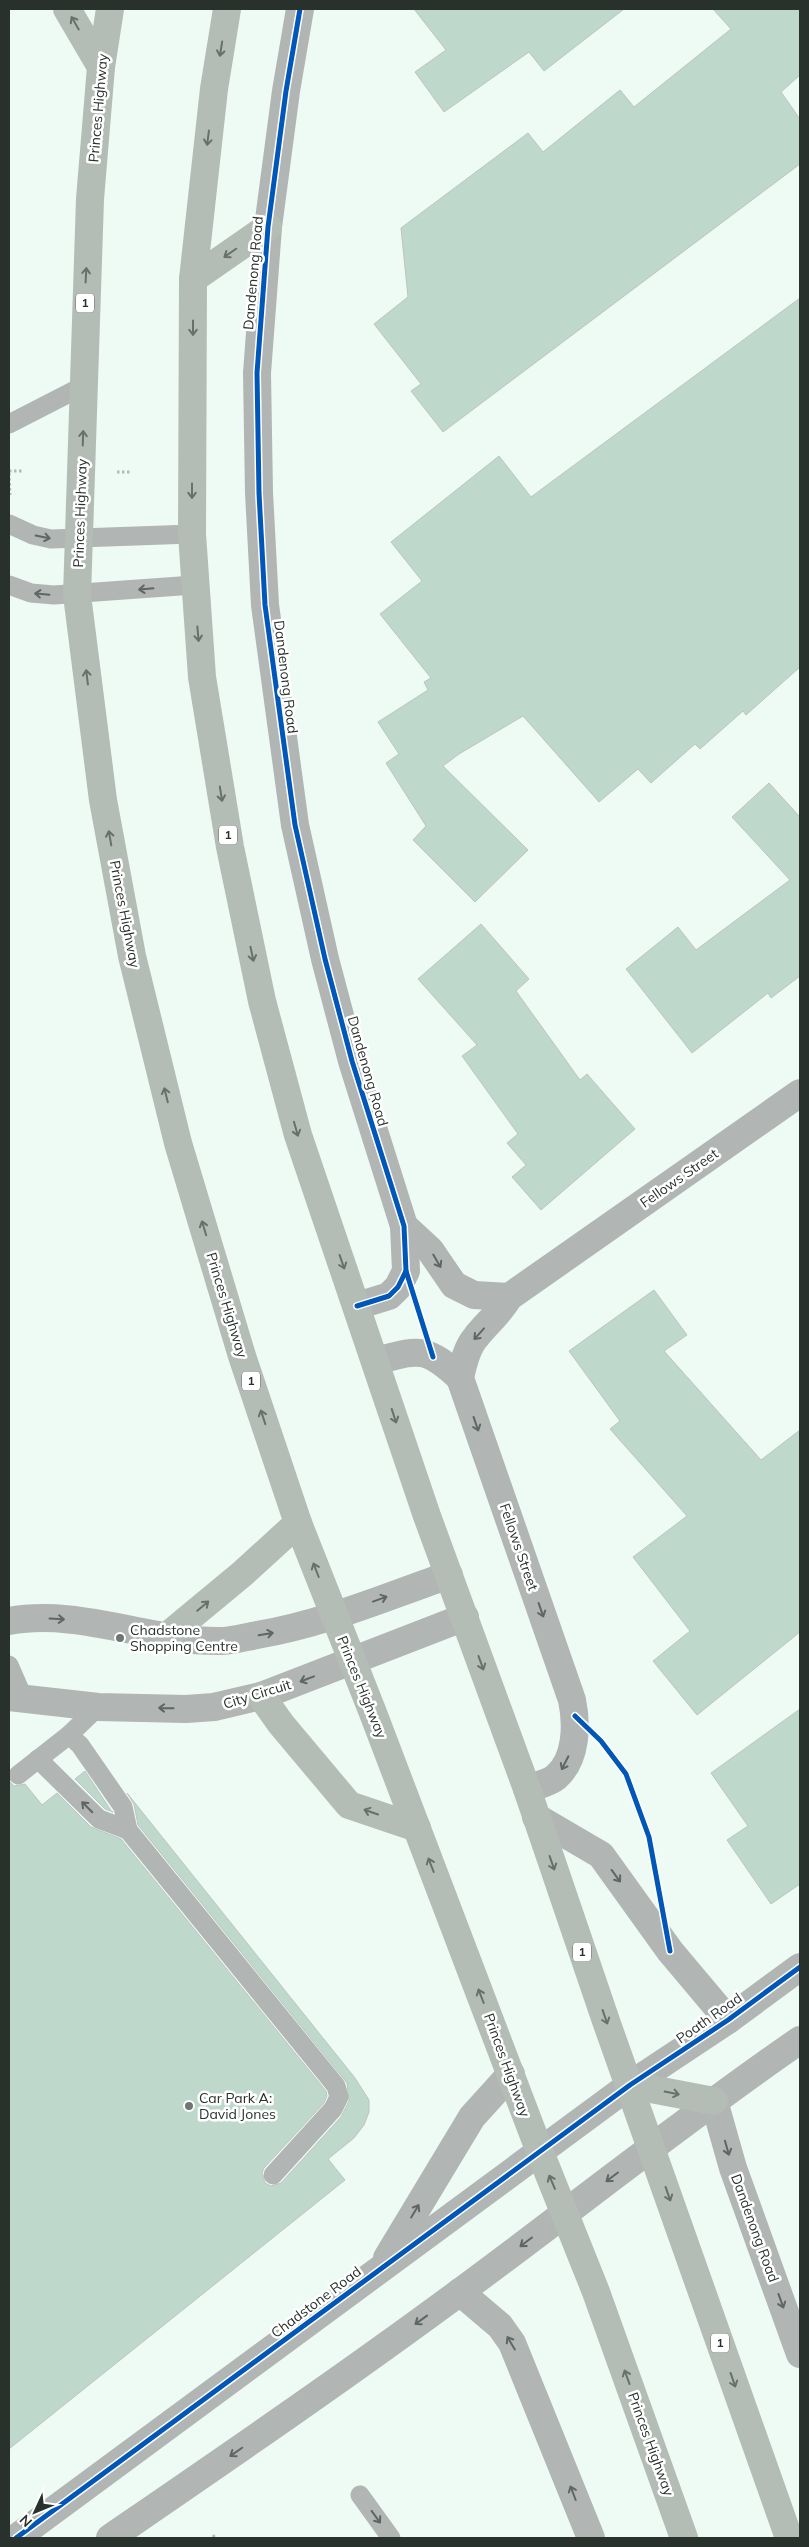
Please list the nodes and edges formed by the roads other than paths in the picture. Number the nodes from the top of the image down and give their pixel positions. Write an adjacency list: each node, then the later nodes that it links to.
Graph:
1 (66, 9): 5 (highway, one-way to 1)
2 (110, 9): 5 (highway, Princes Highway / 1)
3 (227, 9): 7 (highway, 1, one-way to 7)
4 (300, 9): 6 (street, Dandenong Road)
5 (101, 67): 8 (highway, Princes Highway / 1, one-way to 5)
6 (268, 226): 7 (highway, one-way to 7); 17 (street, Dandenong Road)
7 (193, 279): 11 (highway, 1, one-way to 11)
8 (84, 385): 9 (lane); 12 (highway, Princes Highway / 1, one-way to 8)
9 (9, 424)
10 (9, 524): 12 (lane, one-way to 12)
11 (192, 534): 12 (lane); 14 (highway, 1)
12 (80, 539): 15 (highway, Princes Highway / 1)
13 (9, 585): 15 (lane, one-way to 13)
14 (194, 585): 15 (lane, one-way to 15); 19 (highway, 1, one-way to 19)
15 (77, 595): 22 (highway, Princes Highway / 1, one-way to 15)
16 (800, 1094): 18 (street, Fellows Street)
17 (404, 1226): 18 (street, one-way to 18); 19 (street, Dandenong Road)
18 (509, 1297): 21 (street, Fellows Street, one-way to 21)
19 (357, 1306): 20 (highway, 1)
20 (376, 1361): 21 (street); 23 (highway, 1, one-way to 23)
21 (460, 1378): 36 (street, Fellows Street, one-way to 36)
22 (298, 1523): 24 (highway, Princes Highway / 1, one-way to 22); 27 (highway, one-way to 22)
23 (449, 1574): 24 (street, one-way to 23); 25 (highway, 1)
24 (334, 1616): 27 (street, one-way to 24); 28 (highway, Princes Highway / 1)
25 (464, 1617): 28 (street, City Circuit); 36 (highway, 1, one-way to 36)
26 (9, 1621): 27 (street, one-way to 27)
27 (166, 1637)
28 (353, 1662): 30 (street, City Circuit, one-way to 30); 38 (highway, Princes Highway / 1)
29 (9, 1665): 31 (lane)
30 (261, 1696): 32 (street, City Circuit, one-way to 32); 38 (highway, one-way to 30)
31 (16, 1697): 32 (street, City Circuit)
32 (98, 1707): 33 (lane)
33 (69, 1735): 34 (lane); 39 (lane)
34 (38, 1760): 35 (lane); 39 (lane, one-way to 34)
35 (18, 1775)
36 (527, 1789): 37 (highway, 1)
37 (536, 1817): 41 (street, one-way to 41); 44 (highway, 1, one-way to 44)
38 (417, 1828): 43 (highway, Princes Highway / 1, one-way to 38)
39 (128, 1830): 48 (lane)
40 (800, 1967): 41 (street, Poath Road)
41 (728, 2020): 44 (street, Poath Road)
42 (800, 2040): 45 (street)
43 (511, 2074): 47 (highway, Princes Highway / 1); 50 (street, one-way to 43)
44 (630, 2085): 45 (highway, one-way to 45); 46 (highway, 1); 47 (street, Chadstone Road)
45 (714, 2101): 46 (street); 52 (street, Dandenong Road, one-way to 52)
46 (651, 2148): 49 (street, one-way to 49); 59 (highway, 1, one-way to 59)
47 (540, 2152): 49 (highway, Princes Highway / 1, one-way to 47); 50 (street, Chadstone Road)
48 (273, 2175)
49 (565, 2213): 51 (street, one-way to 51); 58 (highway, Princes Highway / 1, one-way to 49)
50 (381, 2268): 54 (street, Chadstone Road)
51 (460, 2292): 55 (street, one-way to 55); 57 (street, one-way to 51)
52 (800, 2354)
53 (360, 2495): 56 (lane, one-way to 56)
54 (16, 2538)
55 (110, 2538)
56 (391, 2538)
57 (591, 2538)
58 (684, 2538)
59 (789, 2538)

